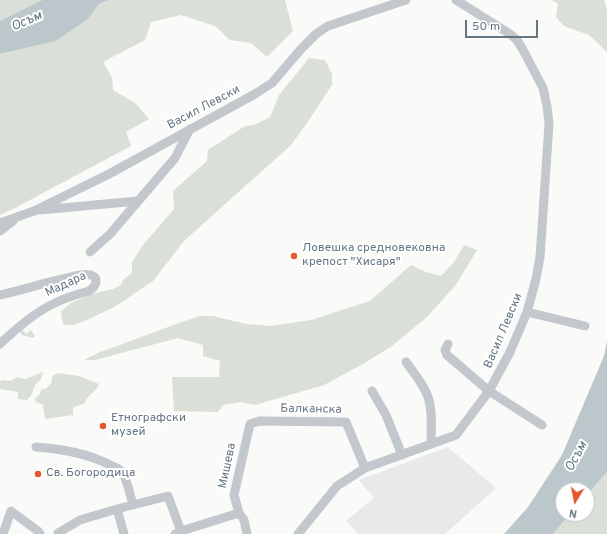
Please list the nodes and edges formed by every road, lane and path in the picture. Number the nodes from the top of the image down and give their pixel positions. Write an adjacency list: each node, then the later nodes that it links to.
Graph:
1 (406, 0): 3 (street, Васил Левски)
2 (456, 0): 10 (street, Васил Левски)
3 (190, 129): 4 (street); 5 (street, Васил Левски)
4 (138, 201): 5 (street); 8 (street)
5 (34, 211): 6 (street, Васил Левски); 7 (street)
6 (0, 223)
7 (0, 231)
8 (90, 252)
9 (0, 295): 12 (street, Мадара)
10 (527, 312): 11 (street); 16 (street, Васил Левски)
11 (585, 326)
12 (0, 344)
13 (448, 344): 16 (street)
14 (406, 362): 19 (street)
15 (372, 391): 21 (street)
16 (490, 391): 18 (street); 19 (street, Васил Левски)
17 (250, 424): 22 (street, Балканска); 25 (street, Мишева)
18 (542, 425)
19 (431, 444): 21 (street, Васил Левски)
20 (36, 447): 23 (street)
21 (402, 455): 22 (street, Васил Левски)
22 (365, 468): 26 (street, Васил Левски)
23 (133, 505): 24 (street); 28 (street)
24 (117, 509): 27 (street); 31 (street)
25 (239, 513): 28 (street); 32 (street, Мишева)
26 (303, 532)
27 (58, 533)
28 (179, 533)
29 (3, 534): 30 (street)
30 (40, 534)
31 (124, 534)
32 (247, 534)

